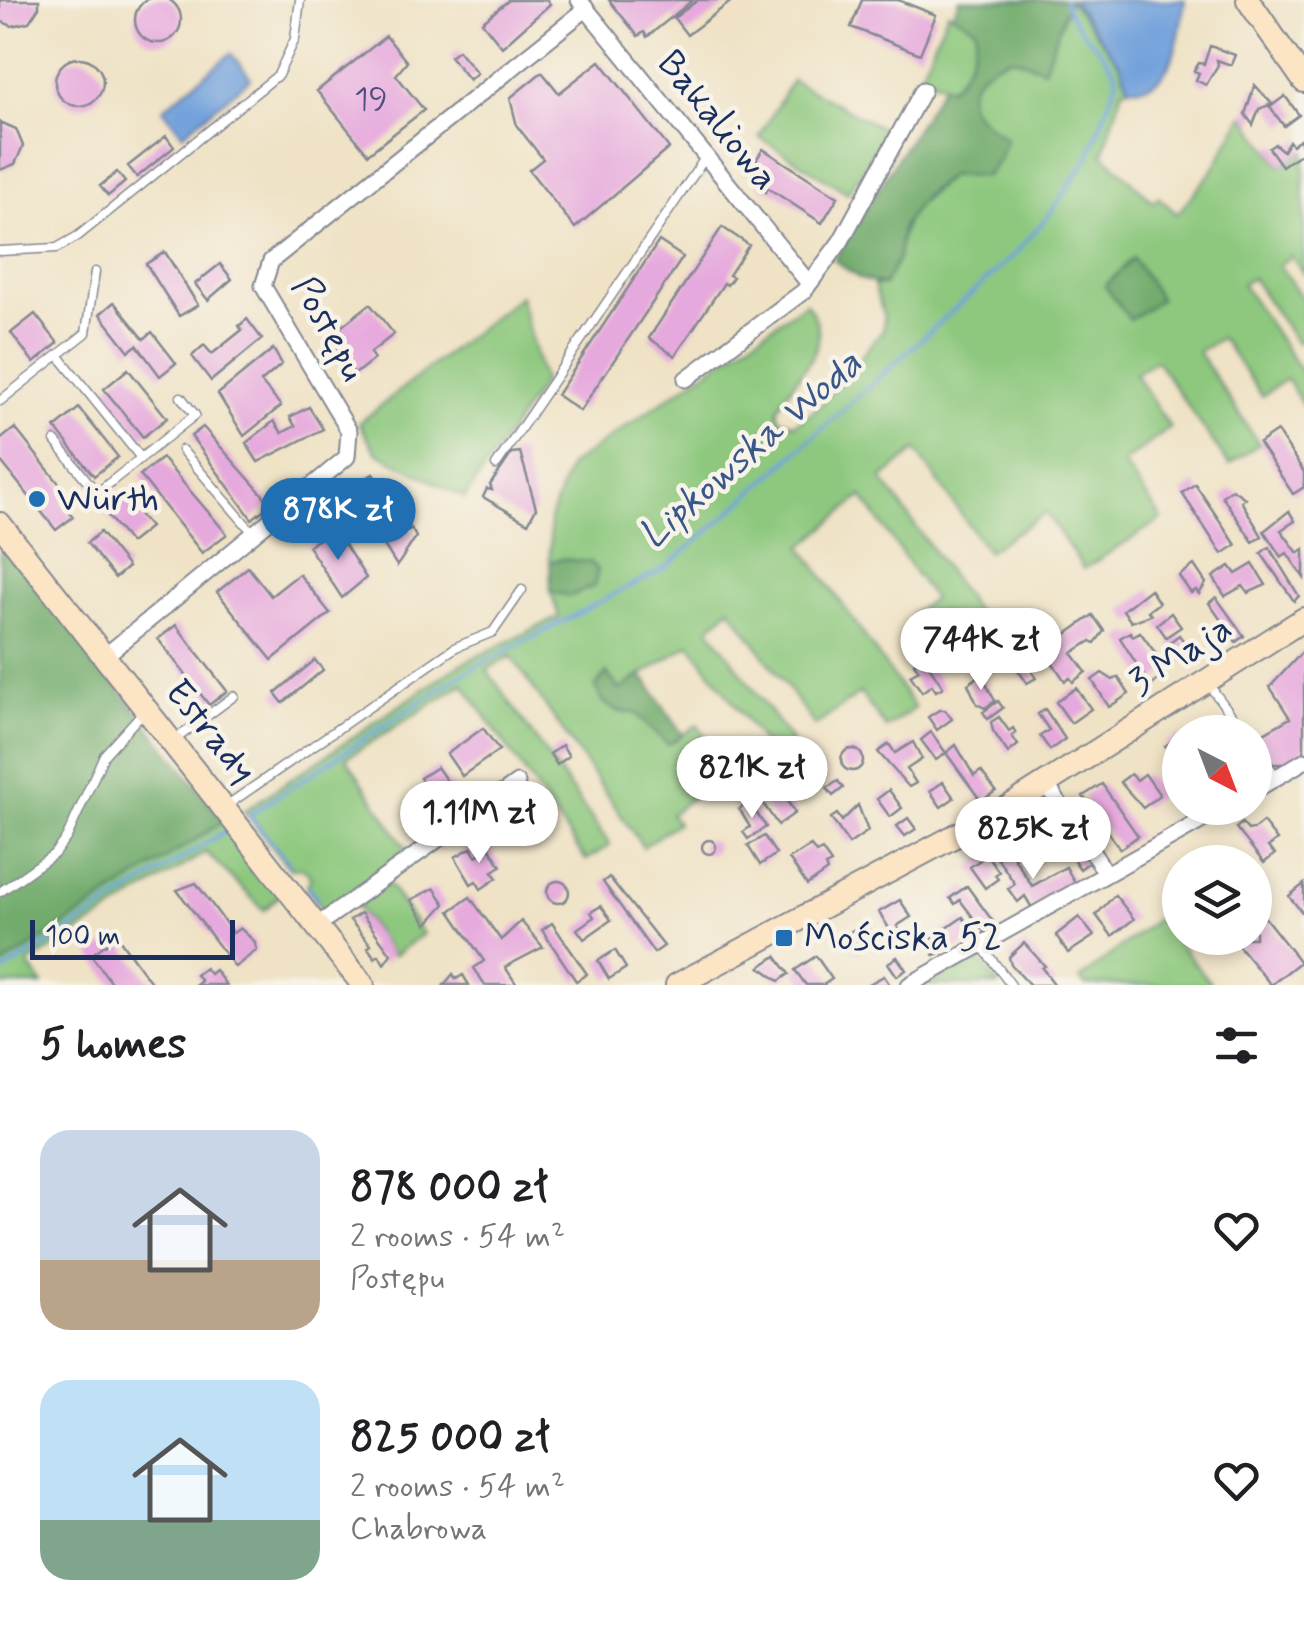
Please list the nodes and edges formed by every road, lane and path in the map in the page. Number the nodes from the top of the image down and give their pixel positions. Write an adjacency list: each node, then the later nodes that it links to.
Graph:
1 (300, 0): 7 (lane)
2 (1248, 0): 4 (main road)
3 (582, 4): 6 (street, Bakaliowa); 19 (street, Postępu)
4 (1304, 81)
5 (923, 90): 9 (street)
6 (705, 158): 9 (street, Bakaliowa); 17 (lane)
7 (0, 251)
8 (94, 272): 10 (lane)
9 (808, 280): 11 (street)
10 (58, 355): 13 (lane); 16 (lane)
11 (686, 378)
12 (181, 396): 16 (lane)
13 (0, 401)
14 (55, 441): 16 (lane)
15 (182, 450): 19 (lane)
16 (141, 458)
17 (496, 465)
18 (0, 524): 22 (main road, Estrady)
19 (255, 536): 22 (street, Postępu)
20 (522, 590): 34 (lane)
21 (1304, 619): 23 (main road, 3 Maja)
22 (105, 656): 25 (main road, Estrady)
23 (1206, 681): 26 (lane); 33 (main road, 3 Maja)
24 (234, 696): 27 (lane)
25 (146, 708): 27 (main road, Estrady); 37 (lane)
26 (1231, 715)
27 (172, 742): 34 (main road, Estrady)
28 (1304, 761): 30 (street)
29 (1272, 771): 30 (lane)
30 (1276, 777): 31 (street)
31 (1272, 779)
32 (518, 783): 38 (street)
33 (1046, 784): 36 (street); 40 (main road, 3 Maja)
34 (225, 807): 38 (main road, Estrady)
35 (1193, 825): 36 (street)
36 (1106, 873): 39 (street)
37 (0, 892)
38 (319, 924): 41 (main road, Estrady)
39 (980, 944): 42 (street); 43 (lane)
40 (683, 984)
41 (363, 985)
42 (909, 985)
43 (1011, 985)

